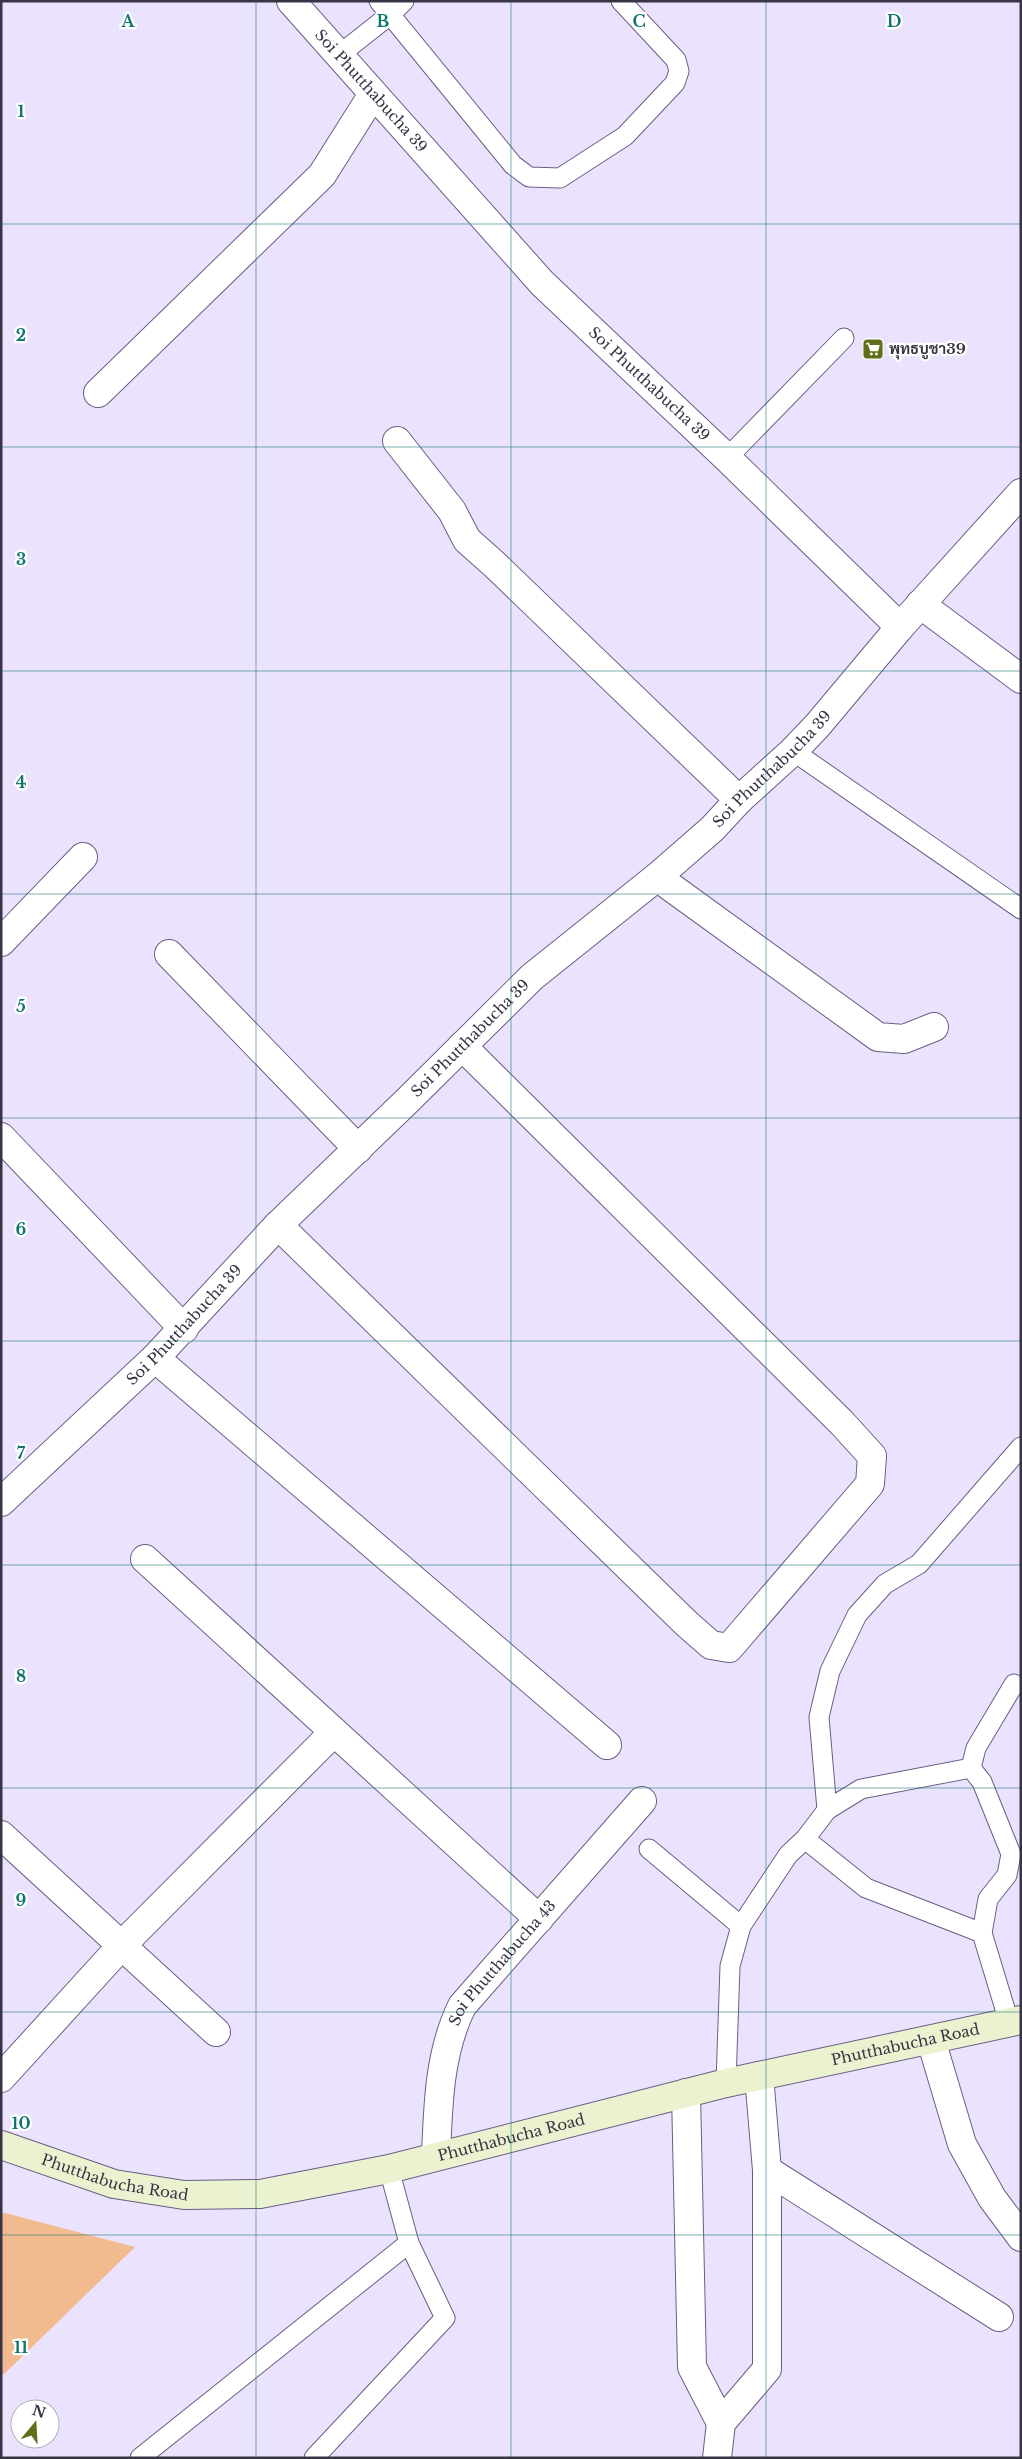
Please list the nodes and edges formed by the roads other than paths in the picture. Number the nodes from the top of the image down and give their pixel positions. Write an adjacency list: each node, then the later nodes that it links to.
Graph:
1 (291, 1): 4 (street, Soi Phutthabucha 39)
2 (621, 1): 3 (lane)
3 (391, 6): 4 (lane)
4 (339, 55): 5 (street, Soi Phutthabucha 39)
5 (373, 94): 7 (street); 9 (street, Soi Phutthabucha 39)
6 (844, 338): 9 (lane)
7 (98, 393)
8 (397, 441): 15 (street)
9 (727, 458): 12 (street, Soi Phutthabucha 39)
10 (1021, 493): 11 (street)
11 (920, 604): 12 (street); 13 (street)
12 (900, 627): 14 (street, Soi Phutthabucha 39)
13 (1021, 679)
14 (794, 751): 15 (street, Soi Phutthabucha 39); 18 (lane)
15 (740, 800): 17 (street, Soi Phutthabucha 39)
16 (83, 857): 19 (street)
17 (657, 877): 21 (street); 22 (street, Soi Phutthabucha 39)
18 (1021, 909)
19 (1, 942)
20 (169, 954): 24 (street)
21 (934, 1027)
22 (462, 1046): 24 (street, Soi Phutthabucha 39); 25 (street)
23 (1, 1138): 26 (street)
24 (358, 1149): 25 (street, Soi Phutthabucha 39)
25 (278, 1225): 26 (street, Soi Phutthabucha 39)
26 (184, 1329): 27 (street, Soi Phutthabucha 39)
27 (155, 1358): 29 (street, Soi Phutthabucha 39); 33 (street)
28 (1021, 1447): 36 (lane)
29 (1, 1502)
30 (145, 1559): 32 (street)
31 (1014, 1684): 34 (lane)
32 (334, 1732): 41 (street); 44 (street)
33 (607, 1745)
34 (971, 1768): 36 (lane); 38 (lane)
35 (642, 1801): 41 (street, Soi Phutthabucha 43)
36 (827, 1810): 39 (lane)
37 (1, 1835): 44 (street)
38 (1012, 1836): 43 (lane)
39 (805, 1839): 42 (lane); 43 (lane)
40 (649, 1849): 42 (lane)
41 (539, 1919): 53 (street, Soi Phutthabucha 43)
42 (741, 1926): 50 (lane)
43 (982, 1933): 45 (lane)
44 (123, 1944): 46 (street); 49 (street)
45 (1015, 2021): 47 (main road, Phutthabucha Road)
46 (216, 2032)
47 (931, 2040): 48 (main road, Phutthabucha Road); 56 (street)
48 (759, 2076): 50 (main road, Phutthabucha Road); 55 (street)
49 (1, 2078)
50 (726, 2083): 51 (main road, Phutthabucha Road)
51 (686, 2093): 53 (main road, Phutthabucha Road); 59 (street)
52 (1, 2145): 54 (main road, Phutthabucha Road)
53 (436, 2156): 54 (main road, Phutthabucha Road)
54 (389, 2169): 57 (lane)
55 (767, 2170): 58 (street); 59 (street)
56 (1021, 2237)
57 (409, 2242): 60 (lane); 61 (lane)
58 (999, 2317)
59 (721, 2423): 62 (street)
60 (140, 2458)
61 (314, 2458)
62 (717, 2458)

